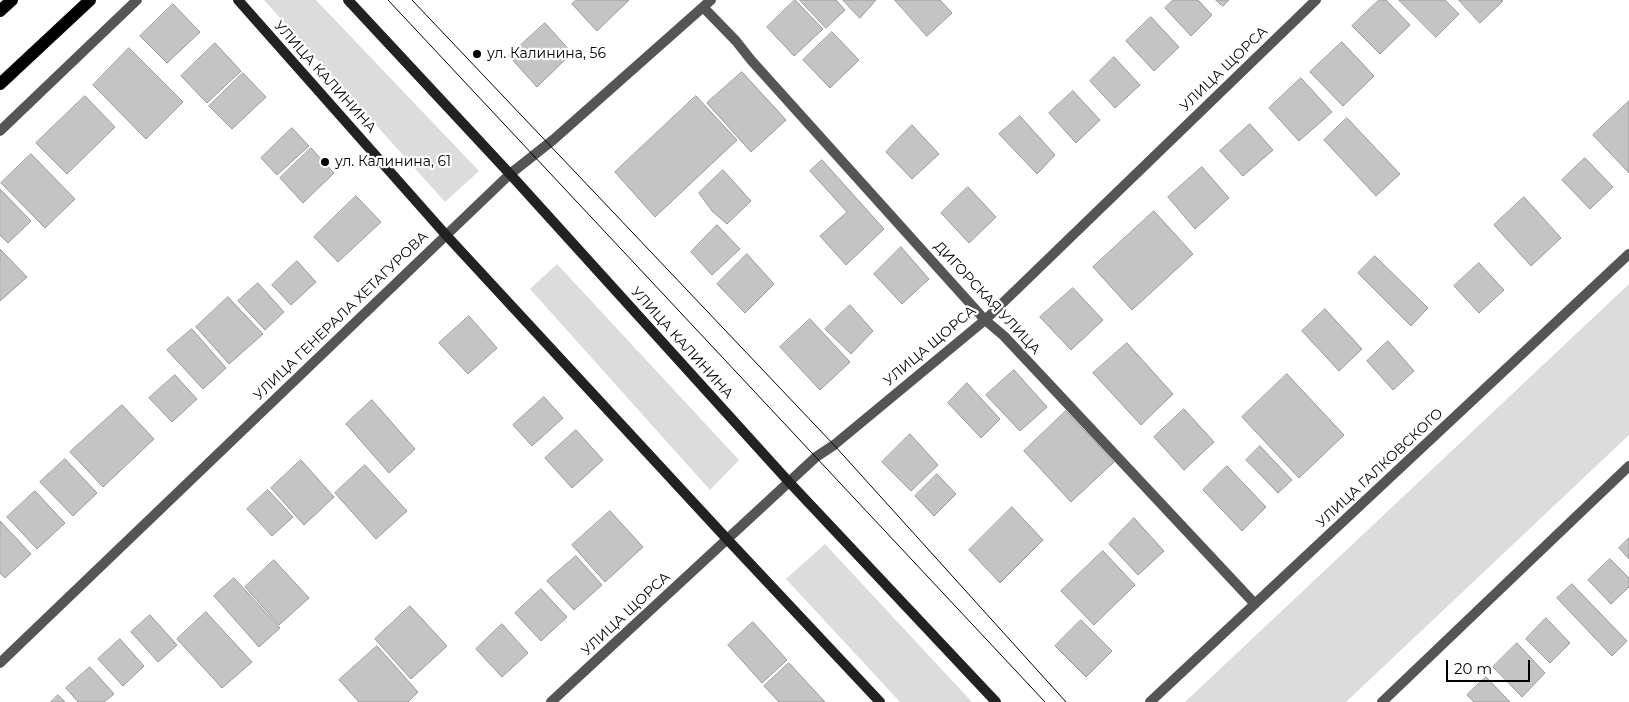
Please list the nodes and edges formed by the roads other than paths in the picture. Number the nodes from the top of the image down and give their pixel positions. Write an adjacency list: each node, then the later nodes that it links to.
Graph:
1 (12, 0): 9 (main road)
2 (90, 0): 10 (main road)
3 (137, 0): 11 (street)
4 (238, 0): 13 (main road, УЛИЦА КАЛИНИНА)
5 (348, 0): 12 (main road, УЛИЦА КАЛИНИНА)
6 (711, 0): 8 (street, УЛИЦА ГЕНЕРАЛА ХЕТАГУРОВА)
7 (1316, 0): 15 (street, УЛИЦА ЩОРСА)
8 (703, 7): 12 (street, УЛИЦА ГЕНЕРАЛА ХЕТАГУРОВА); 15 (street, ДИГОРСКАЯ УЛИЦА)
9 (0, 11)
10 (0, 84)
11 (0, 131)
12 (510, 174): 13 (street, УЛИЦА ГЕНЕРАЛА ХЕТАГУРОВА); 17 (main road, УЛИЦА КАЛИНИНА)
13 (446, 235): 18 (main road, УЛИЦА КАЛИНИНА); 20 (street, УЛИЦА ГЕНЕРАЛА ХЕТАГУРОВА)
14 (1629, 254): 19 (street, УЛИЦА ГАЛКОВСКОГО)
15 (985, 320): 17 (street, УЛИЦА ЩОРСА); 19 (street, ДИГОРСКАЯ УЛИЦА)
16 (1629, 466): 25 (street)
17 (789, 482): 18 (street, УЛИЦА ЩОРСА); 23 (main road, УЛИЦА КАЛИНИНА)
18 (727, 539): 21 (street, УЛИЦА ЩОРСА); 22 (main road, УЛИЦА КАЛИНИНА)
19 (1255, 604): 24 (street, УЛИЦА ГАЛКОВСКОГО)
20 (0, 663)
21 (552, 702)
22 (880, 702)
23 (996, 702)
24 (1150, 702)
25 (1382, 702)

